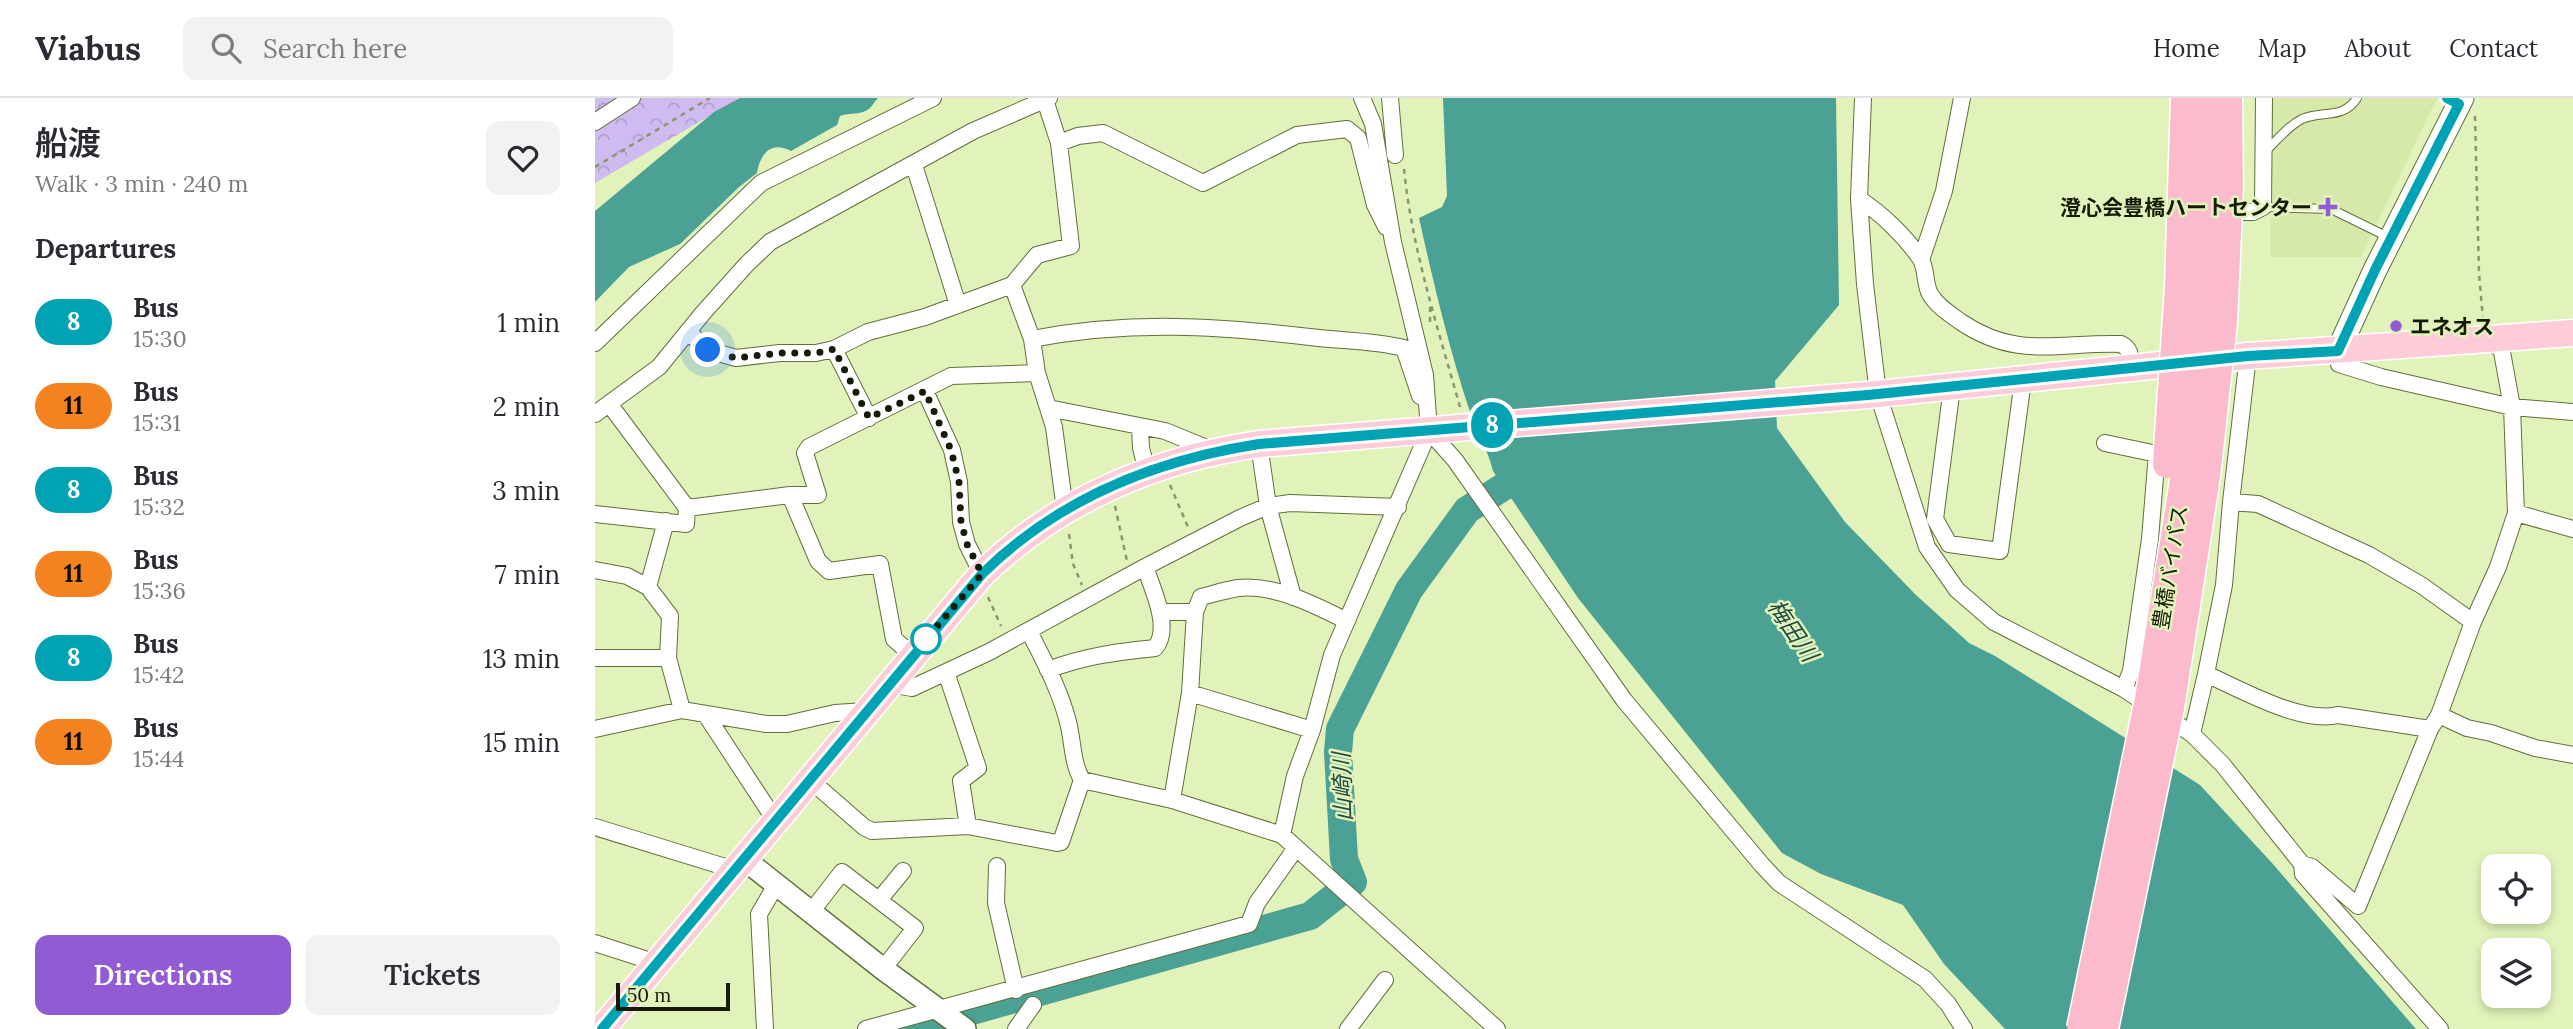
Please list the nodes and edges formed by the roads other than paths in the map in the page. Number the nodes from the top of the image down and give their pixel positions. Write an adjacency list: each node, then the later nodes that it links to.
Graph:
1 (632, 98): 16 (street)
2 (933, 98): 33 (street)
3 (1362, 98): 25 (street)
4 (1389, 98): 19 (street)
5 (1863, 98): 21 (street)
6 (1962, 98): 26 (street)
7 (2173, 98): 23 (street)
8 (2185, 98): 77 (highway, bridge)
9 (2205, 98): 77 (highway, 豊橋バイパス, bridge)
10 (2228, 98): 72 (highway, 豊橋バイパス, bridge)
11 (2246, 98): 72 (highway)
12 (2264, 98): 18 (street)
13 (2357, 98): 18 (lane)
14 (1047, 99): 17 (street); 20 (street)
15 (2461, 101): 24 (main road)
16 (595, 122)
17 (1059, 143): 25 (street); 27 (street)
18 (2263, 153): 22 (street)
19 (1395, 155)
20 (914, 165): 28 (street); 29 (street)
21 (1859, 199): 26 (street); 43 (street)
22 (2263, 207): 23 (street); 24 (lane)
23 (2172, 211): 37 (street)
24 (2391, 239): 35 (main road)
25 (1394, 242): 50 (street)
26 (1921, 260): 38 (street)
27 (1012, 285): 28 (street); 31 (street)
28 (958, 305): 34 (street)
29 (688, 331): 34 (street); 44 (street)
30 (2573, 333): 32 (main road)
31 (1032, 340): 39 (street); 50 (street)
32 (2494, 340): 35 (main road); 45 (street)
33 (595, 344)
34 (834, 349): 49 (street)
35 (2338, 351): 36 (main road); 45 (street)
36 (2248, 356): 37 (main road); 58 (street)
37 (2165, 365): 38 (main road); 55 (street)
38 (2130, 368): 40 (main road)
39 (1037, 373): 42 (street); 46 (street)
40 (2023, 380): 41 (main road); 41 (street)
41 (1952, 387): 43 (main road)
42 (925, 391): 49 (street); 69 (street)
43 (1873, 395): 50 (main road); 86 (street)
44 (610, 405): 48 (street); 61 (street)
45 (2512, 407): 47 (street); 63 (street)
46 (1048, 408): 51 (street); 62 (street)
47 (2573, 411)
48 (595, 414)
49 (869, 418): 57 (street)
50 (1429, 425): 53 (main road); 60 (street); 125 (street)
51 (1140, 428): 54 (street); 56 (street)
52 (2105, 443): 55 (street)
53 (1259, 444): 54 (main road); 59 (street)
54 (1214, 451): 56 (main road)
55 (2157, 454): 86 (street)
56 (1155, 468): 62 (main road)
57 (790, 495): 61 (street); 79 (street)
58 (2231, 502): 76 (street); 84 (street)
59 (1268, 506): 60 (street); 68 (street); 71 (street)
60 (1398, 507): 75 (street)
61 (687, 508): 65 (street)
62 (1065, 510): 69 (main road)
63 (2516, 513): 66 (street); 76 (street)
64 (595, 514): 65 (street)
65 (666, 521): 70 (street)
66 (2573, 529)
67 (595, 569): 70 (street)
68 (1138, 571): 73 (street); 78 (street)
69 (982, 574): 79 (main road)
70 (648, 587): 81 (street)
71 (1293, 597): 74 (street); 75 (street)
72 (2187, 610): 127 (highway, 豊橋バイパス, bridge)
73 (1161, 612): 74 (street); 82 (street)
74 (1195, 612): 87 (street)
75 (1347, 621): 94 (street)
76 (2473, 622): 91 (street)
77 (2161, 624): 126 (highway, 豊橋バイパス, bridge)
78 (1029, 631): 82 (street); 83 (street)
79 (912, 655): 85 (main road)
80 (595, 658): 81 (street)
81 (669, 658): 88 (street)
82 (1048, 670): 98 (street)
83 (946, 672): 85 (street); 101 (street)
84 (2206, 674): 93 (street); 95 (street)
85 (889, 684): 89 (main road)
86 (2124, 689): 95 (street)
87 (1190, 693): 94 (street); 99 (street)
88 (682, 710): 90 (street); 92 (street)
89 (866, 711): 90 (street); 97 (main road)
90 (706, 715): 100 (street)
91 (2439, 715): 93 (street); 96 (street)
92 (595, 729)
93 (2430, 729): 105 (street)
94 (1312, 730): 103 (street)
95 (2192, 734): 105 (street)
96 (2573, 755)
97 (809, 779): 100 (main road); 101 (street)
98 (1082, 780): 99 (street); 101 (street)
99 (1172, 800): 103 (street)
100 (775, 820): 106 (main road)
101 (968, 826)
102 (595, 827): 106 (street)
103 (1282, 835): 104 (street)
104 (1296, 848): 116 (street); 124 (street)
105 (2302, 864): 128 (street)
106 (740, 865): 109 (street); 113 (main road)
107 (997, 866): 116 (street)
108 (903, 871): 110 (street)
109 (776, 885): 111 (street); 120 (street)
110 (879, 900): 111 (street); 114 (street)
111 (811, 912): 114 (street)
112 (595, 943): 113 (street)
113 (657, 963): 119 (main road)
114 (883, 969): 118 (street)
115 (1385, 980): 123 (street)
116 (1016, 990): 118 (street)
117 (1033, 1005): 122 (street)
118 (951, 1019): 121 (street)
119 (602, 1029)
120 (765, 1029)
121 (866, 1029)
122 (1016, 1029)
123 (1348, 1029)
124 (1497, 1029)
125 (1964, 1029)
126 (2081, 1029)
127 (2104, 1029)
128 (2439, 1029)

